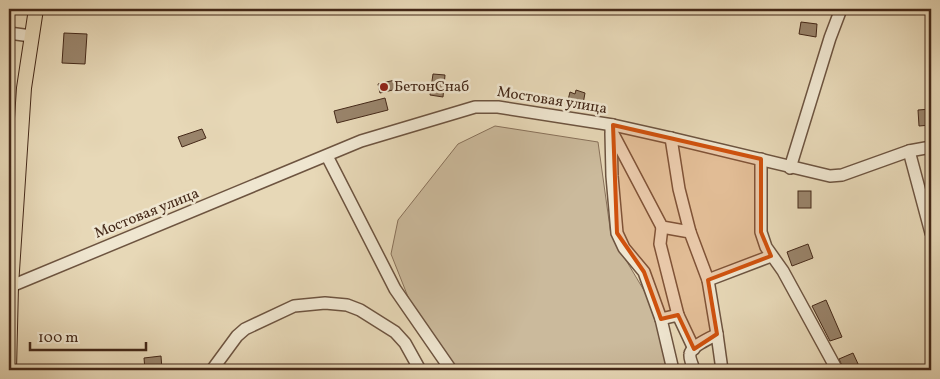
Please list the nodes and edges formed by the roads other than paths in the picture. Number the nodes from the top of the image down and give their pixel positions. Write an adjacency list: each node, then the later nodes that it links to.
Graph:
1 (36, 9): 4 (main road)
2 (841, 9): 12 (street)
3 (9, 33): 4 (street)
4 (31, 36): 9 (main road)
5 (612, 128): 6 (street, Мостовая улица); 10 (street, Мостовая улица); 13 (street); 20 (street)
6 (671, 138): 11 (street, Мостовая улица); 14 (street)
7 (931, 146): 8 (street, Мостовая улица)
8 (909, 151): 12 (street, Мостовая улица); 15 (street)
9 (14, 155): 18 (main road)
10 (327, 156): 18 (street, Мостовая улица); 26 (street)
11 (761, 159): 12 (street, Мостовая улица); 16 (street)
12 (790, 168)
13 (662, 227): 14 (street); 19 (street)
14 (690, 232): 17 (street)
15 (931, 233)
16 (771, 256): 17 (street); 30 (street)
17 (708, 280): 21 (street)
18 (10, 287): 23 (main road)
19 (678, 315): 20 (street); 22 (street)
20 (661, 319): 27 (street)
21 (717, 334): 22 (street); 29 (street)
22 (694, 349): 28 (street)
23 (9, 370)
24 (212, 370): 25 (street)
25 (420, 370)
26 (451, 370)
27 (673, 370)
28 (694, 370)
29 (722, 370)
30 (837, 370)

